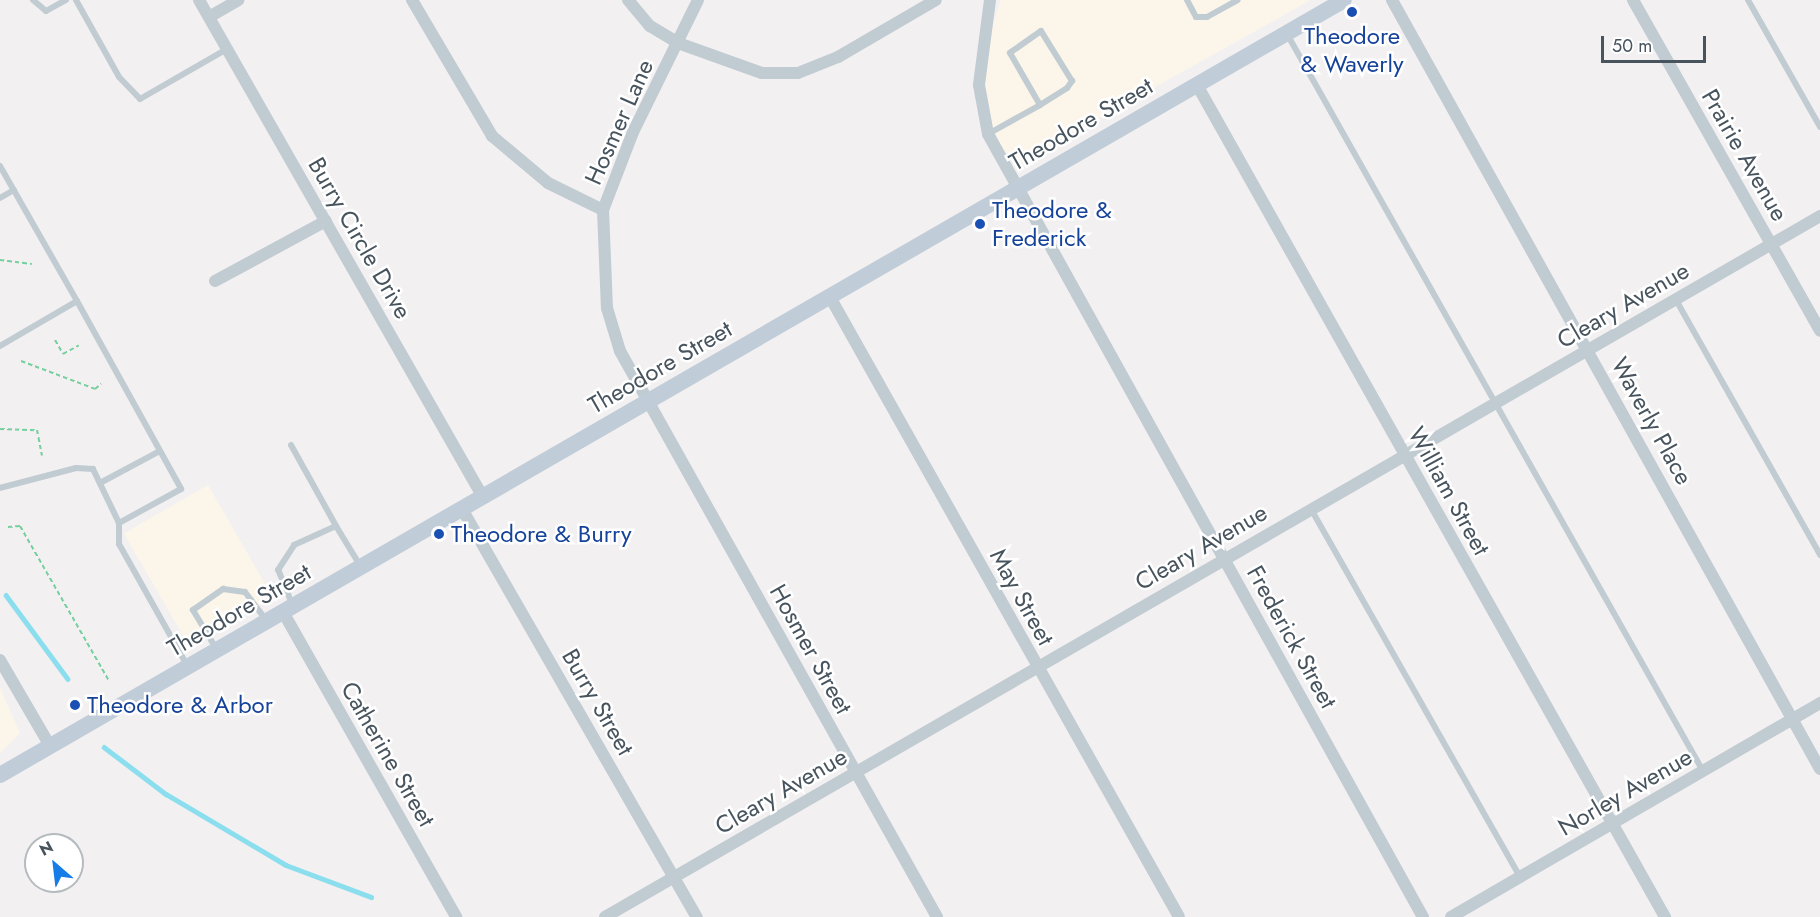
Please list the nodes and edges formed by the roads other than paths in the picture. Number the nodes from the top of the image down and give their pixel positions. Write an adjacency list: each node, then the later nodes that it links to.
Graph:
1 (33, 0): 2 (lane)
2 (66, 0)
3 (76, 0): 20 (lane)
4 (199, 0): 17 (street, Burry Circle Drive)
5 (239, 0): 17 (street)
6 (412, 0): 29 (street)
7 (628, 0): 19 (street)
8 (698, 0): 19 (street, Hosmer Lane)
9 (936, 0): 19 (street)
10 (990, 0): 24 (street, Frederick Street)
11 (1186, 0): 12 (lane)
12 (1238, 0)
13 (1344, 0): 18 (main road, Theodore Street)
14 (1392, 0): 39 (street, Waverly Place)
15 (1633, 0): 32 (street, Prairie Avenue)
16 (1748, 0): 23 (lane)
17 (209, 17): 20 (street, Burry Circle Drive)
18 (1286, 33): 21 (main road, Theodore Street); 41 (lane)
19 (678, 44): 29 (street, Hosmer Lane)
20 (227, 49): 31 (street, Burry Circle Drive)
21 (1197, 85): 27 (main road, Theodore Street); 44 (street, William Street)
22 (1040, 105): 22 (lane); 24 (lane)
23 (1820, 126)
24 (988, 134): 27 (street, Frederick Street)
25 (0, 165): 26 (lane)
26 (14, 190): 28 (lane); 36 (lane)
27 (1016, 190): 34 (main road, Theodore Street); 53 (street, Frederick Street)
28 (0, 198)
29 (603, 210): 40 (street, Hosmer Lane)
30 (1820, 216): 32 (street, Cleary Avenue)
31 (326, 221): 33 (street); 47 (street, Burry Circle Drive)
32 (1772, 244): 35 (street, Cleary Avenue); 37 (street, Prairie Avenue)
33 (215, 281)
34 (830, 297): 40 (main road, Theodore Street); 59 (street, May Street)
35 (1675, 299): 39 (street, Cleary Avenue); 52 (lane)
36 (76, 301): 38 (lane); 43 (lane)
37 (1820, 331)
38 (0, 346)
39 (1588, 349): 41 (street, Cleary Avenue); 62 (street, Waverly Place)
40 (648, 402): 47 (main road, Theodore Street); 66 (street, Hosmer Street)
41 (1494, 403): 44 (street, Cleary Avenue); 65 (lane)
42 (291, 445): 51 (lane)
43 (160, 451): 45 (lane); 50 (lane)
44 (1405, 454): 48 (street, Cleary Avenue); 68 (street, William Street)
45 (100, 483): 46 (lane); 50 (lane)
46 (0, 488)
47 (483, 497): 49 (main road, Theodore Street)
48 (1310, 508): 53 (street, Cleary Avenue); 70 (lane)
49 (462, 509): 54 (main road, Theodore Street); 69 (street, Burry Street)
50 (119, 523): 60 (lane)
51 (336, 526): 54 (lane); 55 (lane)
52 (1820, 555)
53 (1224, 558): 59 (street, Cleary Avenue); 76 (street, Frederick Street)
54 (361, 567): 55 (main road, Theodore Street)
55 (288, 609): 56 (main road, Theodore Street); 71 (street, Catherine Street)
56 (267, 621): 57 (main road, Theodore Street); 57 (lane)
57 (217, 650): 60 (main road, Theodore Street)
58 (0, 660): 63 (street)
59 (1037, 666): 66 (street, Cleary Avenue); 75 (street, May Street)
60 (188, 667): 63 (main road, Theodore Street)
61 (1820, 703): 62 (street, Norley Avenue)
62 (1791, 719): 64 (street, Waverly Place); 65 (street, Norley Avenue)
63 (50, 746): 67 (main road, Theodore Street)
64 (1820, 769)
65 (1703, 771): 68 (street, Norley Avenue)
66 (856, 772): 69 (street, Cleary Avenue); 74 (street, Hosmer Street)
67 (0, 775)
68 (1613, 823): 70 (street, Norley Avenue); 78 (street, William Street)
69 (674, 877): 72 (street, Cleary Avenue); 73 (street, Burry Street)
70 (1520, 877): 77 (street, Norley Avenue)
71 (456, 917)
72 (605, 917)
73 (697, 917)
74 (937, 917)
75 (1179, 917)
76 (1423, 917)
77 (1451, 917)
78 (1665, 917)

